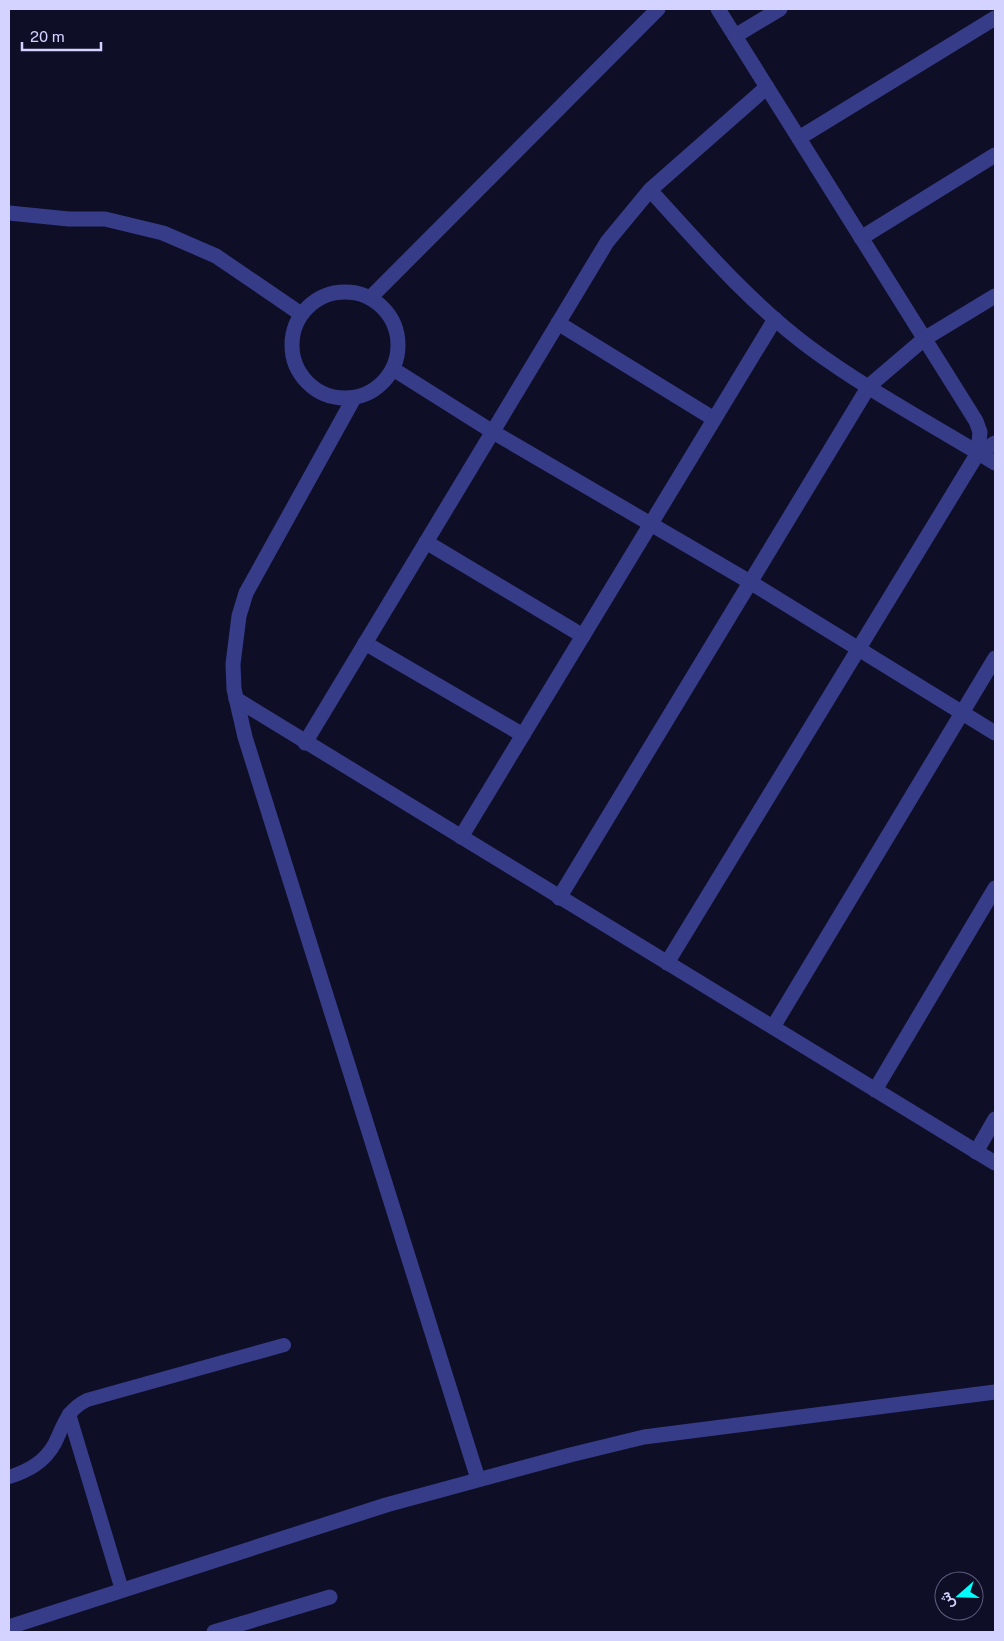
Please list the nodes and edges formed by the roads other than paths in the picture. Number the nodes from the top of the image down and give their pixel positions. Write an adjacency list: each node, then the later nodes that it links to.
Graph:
1 (658, 9): 13 (street)
2 (718, 9): 5 (street)
3 (780, 9): 5 (street)
4 (995, 18): 7 (street)
5 (735, 36): 6 (street)
6 (767, 87): 7 (street); 9 (street)
7 (799, 138): 11 (street)
8 (995, 155): 11 (street)
9 (650, 190): 15 (street); 16 (street)
10 (9, 213): 14 (street)
11 (861, 238): 17 (street)
12 (995, 296): 17 (street)
13 (370, 298): 14 (street); 18 (street)
14 (301, 314): 20 (street)
15 (775, 319): 19 (street); 21 (street)
16 (558, 323): 21 (street); 22 (street)
17 (924, 339): 19 (street); 24 (street)
18 (393, 369): 20 (street); 22 (street)
19 (868, 386): 24 (street); 28 (street)
20 (354, 398): 33 (street)
21 (714, 420): 26 (street)
22 (493, 432): 26 (street); 27 (street)
23 (995, 443): 24 (street)
24 (978, 453): 25 (street); 31 (street)
25 (995, 463)
26 (651, 524): 28 (street); 29 (street)
27 (426, 542): 29 (street); 30 (street)
28 (750, 582): 31 (street); 40 (street)
29 (583, 636): 36 (street)
30 (365, 643): 36 (street); 37 (street)
31 (859, 649): 34 (street); 41 (street)
32 (995, 658): 34 (street)
33 (236, 699): 37 (street); 51 (street)
34 (962, 713): 35 (street); 42 (street)
35 (995, 733)
36 (523, 735): 38 (street)
37 (305, 743): 38 (street)
38 (461, 838): 40 (street)
39 (995, 888): 43 (street)
40 (560, 898): 41 (street)
41 (667, 963): 42 (street)
42 (773, 1027): 43 (street)
43 (874, 1090): 45 (street)
44 (995, 1119): 45 (street)
45 (976, 1152): 46 (street)
46 (995, 1164)
47 (284, 1345): 49 (lane)
48 (995, 1392): 51 (street)
49 (68, 1414): 50 (lane); 52 (lane)
50 (9, 1477)
51 (478, 1479): 52 (street)
52 (122, 1590): 54 (street)
53 (330, 1597): 55 (street)
54 (9, 1627)
55 (214, 1632)

